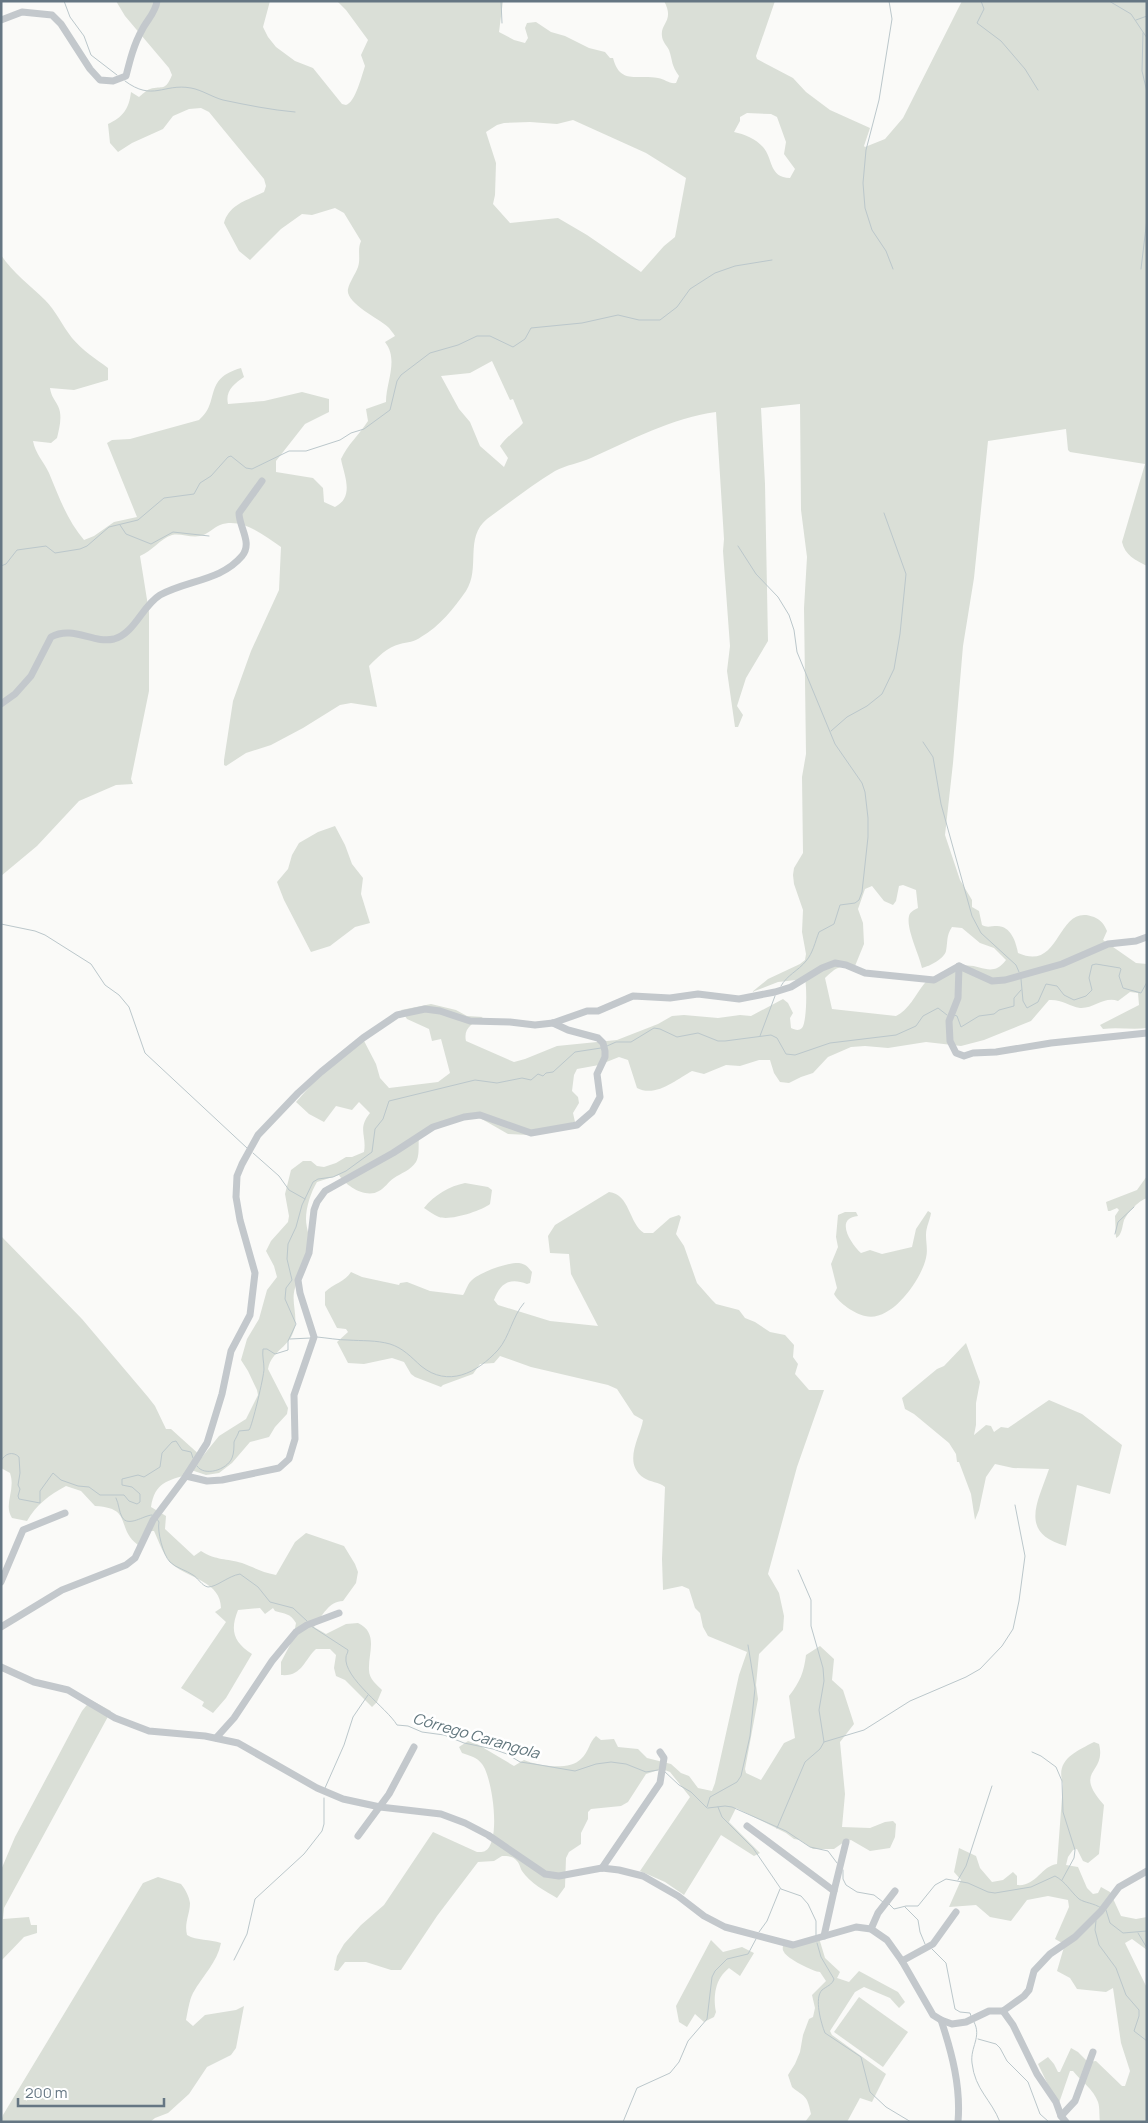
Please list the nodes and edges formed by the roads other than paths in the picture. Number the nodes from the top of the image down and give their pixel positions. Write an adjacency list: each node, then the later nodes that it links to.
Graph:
1 (157, 1): 2 (street)
2 (1, 20)
3 (262, 481): 4 (street)
4 (1, 704)
5 (1146, 938): 6 (street)
6 (959, 966): 7 (street); 8 (street)
7 (553, 1023): 9 (street); 9 (street)
8 (1147, 1032)
9 (186, 1476): 13 (street)
10 (65, 1513): 11 (street)
11 (1, 1582)
12 (339, 1613): 15 (street)
13 (1, 1627)
14 (1, 1667): 15 (street)
15 (216, 1738): 18 (street)
16 (414, 1747): 18 (street)
17 (660, 1752): 22 (street)
18 (380, 1807): 20 (street); 22 (street)
19 (747, 1826): 24 (street)
20 (358, 1836)
21 (846, 1842): 24 (street)
22 (602, 1868): 28 (street)
23 (1147, 1871): 30 (street)
24 (834, 1891): 28 (street)
25 (894, 1891): 27 (street)
26 (956, 1912): 29 (street)
27 (871, 1929): 28 (street); 29 (street)
28 (824, 1936)
29 (902, 1961): 31 (street)
30 (1003, 2011): 31 (street); 33 (street)
31 (941, 2020): 34 (street)
32 (1093, 2052): 33 (street)
33 (1061, 2116): 35 (street)
34 (958, 2122)
35 (1066, 2122)

